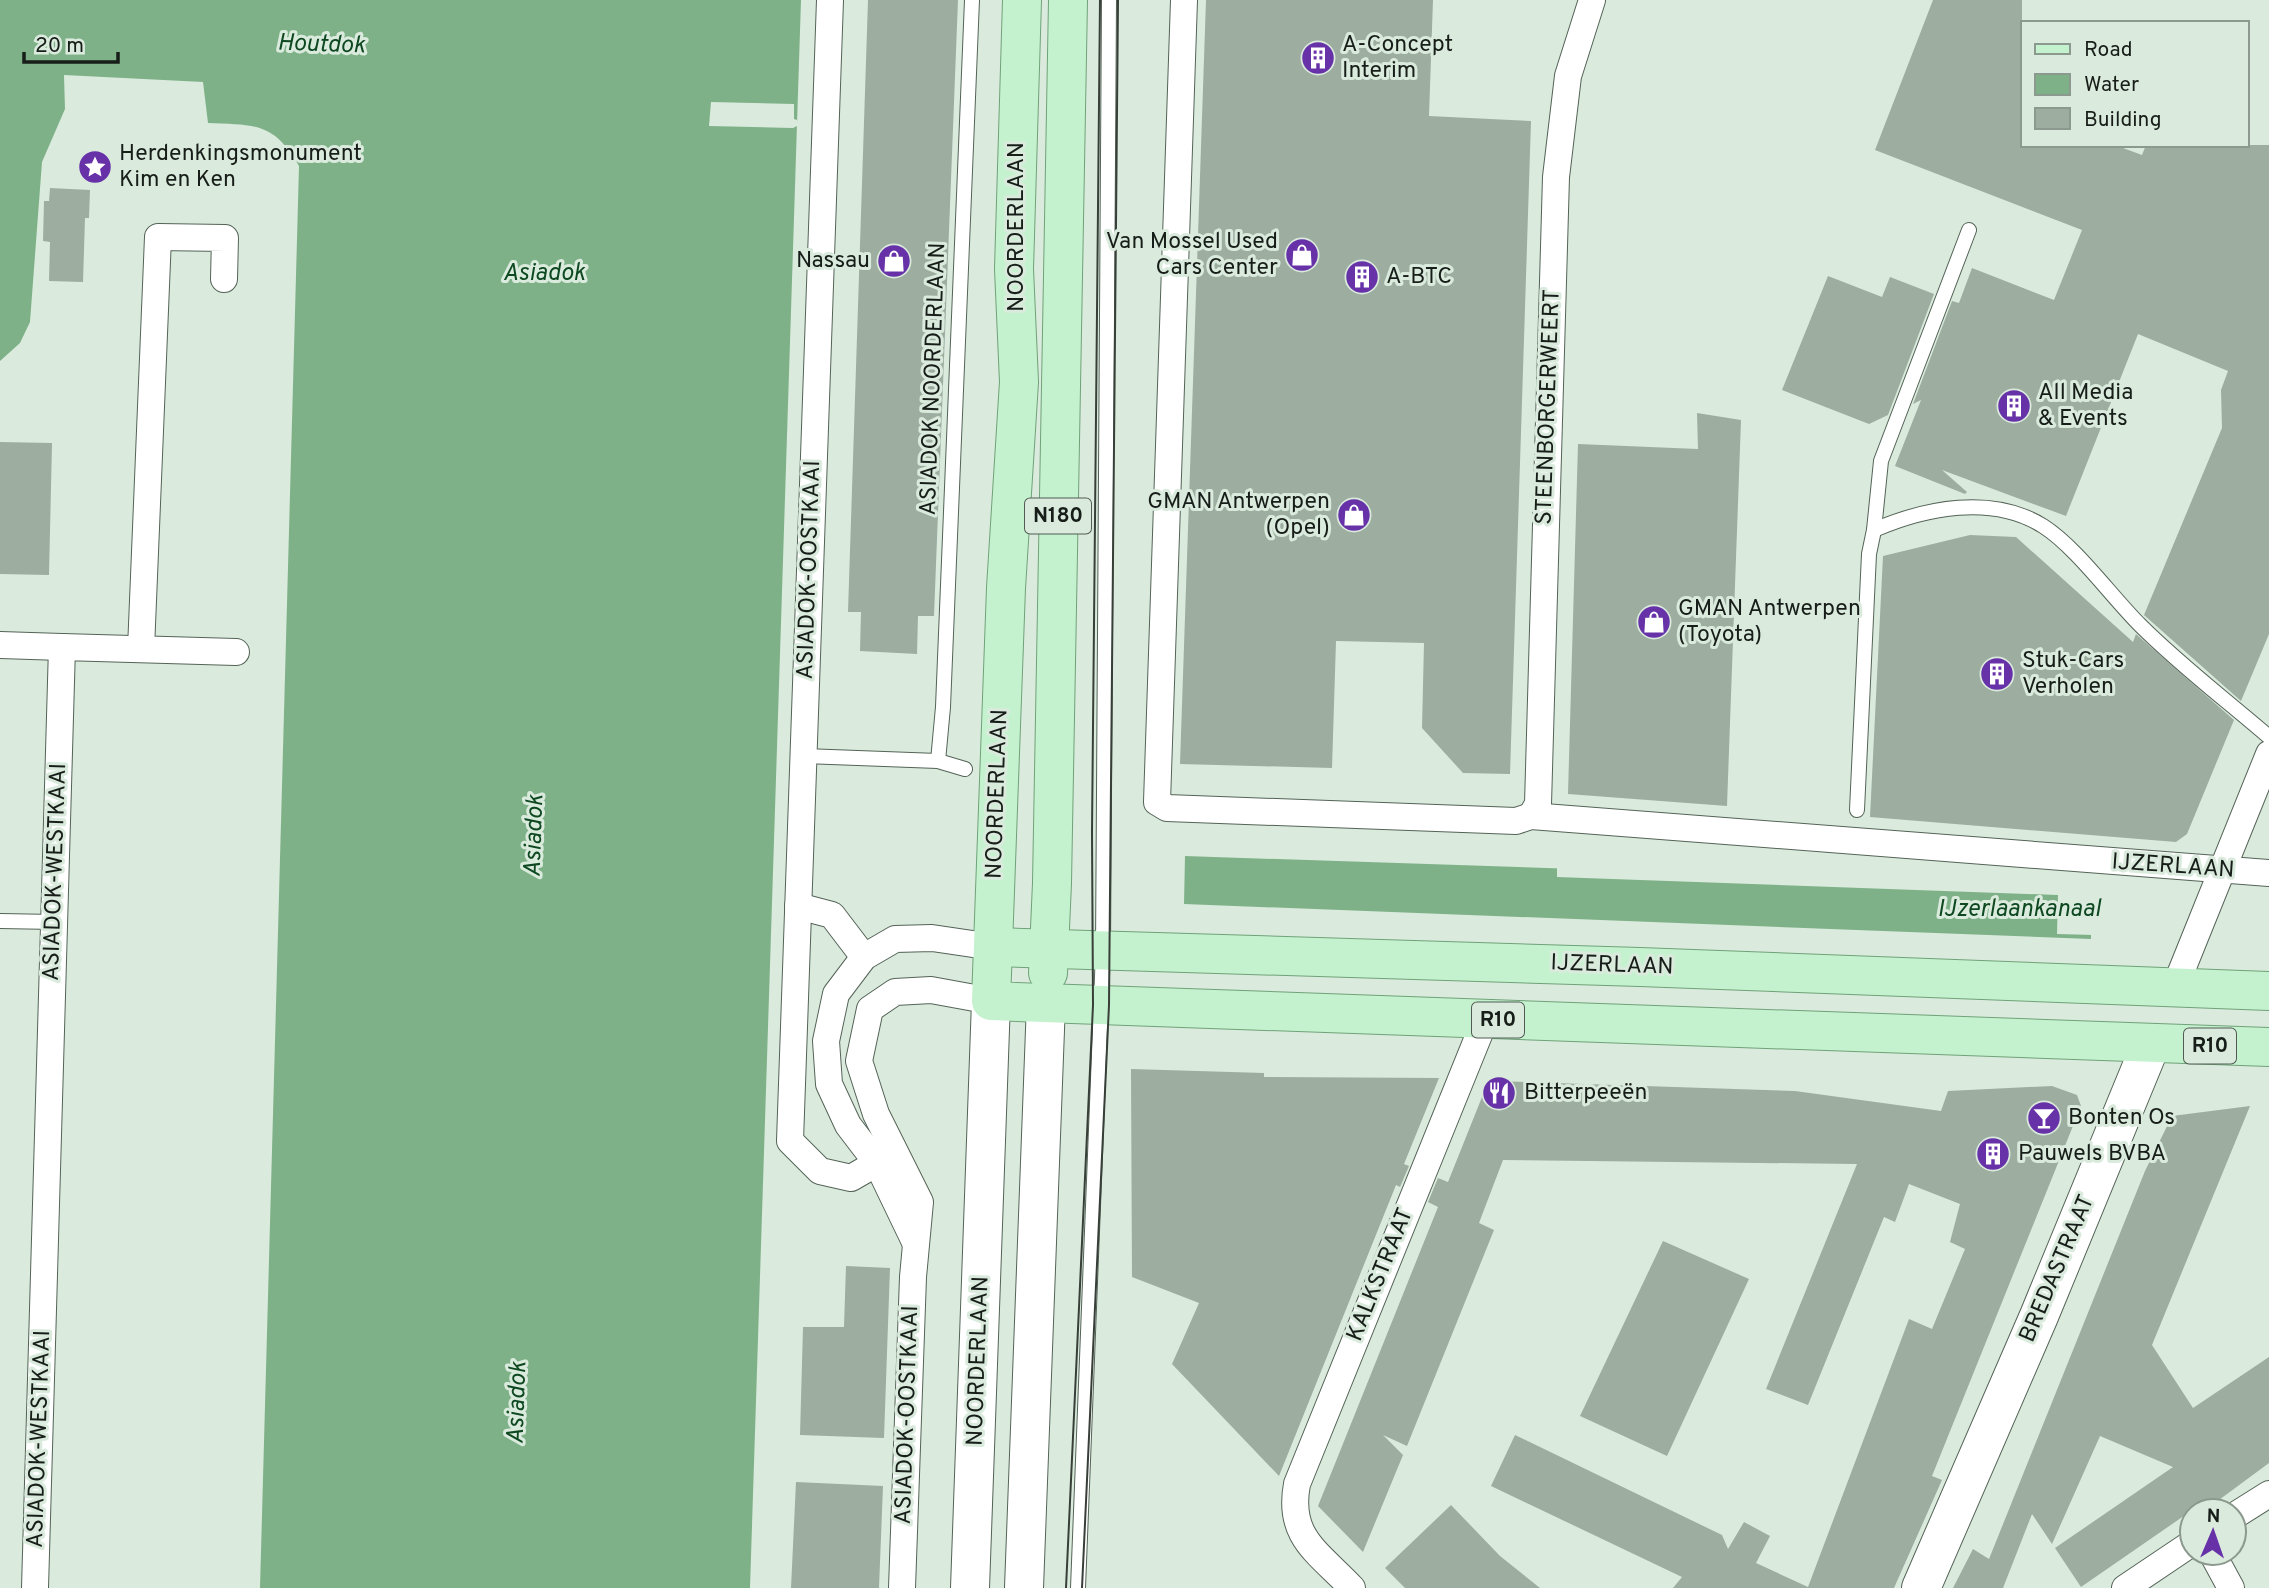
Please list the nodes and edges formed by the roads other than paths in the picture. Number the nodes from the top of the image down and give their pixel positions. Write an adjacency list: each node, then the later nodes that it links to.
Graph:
1 (830, 0): 17 (street, ASIADOK-OOSTKAAI)
2 (972, 0): 18 (lane, ASIADOK NOORDERLAAN)
3 (1022, 0): 27 (main road, NOORDERLAAN / N180)
4 (1068, 0): 28 (main road, NOORDERLAAN / N180)
5 (1109, 0): 29 (lane)
6 (1184, 0): 21 (street, IJZERLAAN)
7 (1591, 0): 21 (street, STEENBORGERWEERT)
8 (1969, 230): 10 (lane)
9 (223, 279): 13 (street)
10 (1874, 530): 15 (lane); 20 (lane)
11 (0, 645): 12 (street)
12 (62, 647): 13 (street); 26 (street, ASIADOK-WESTKAAI)
13 (141, 649): 14 (street)
14 (236, 652)
15 (2269, 737)
16 (2269, 754): 22 (street, BREDASTRAAT)
17 (804, 756): 18 (lane); 24 (street, ASIADOK-OOSTKAAI)
18 (938, 761): 19 (lane)
19 (965, 769)
20 (1857, 810)
21 (1531, 816): 22 (street, IJZERLAAN)
22 (2223, 872): 23 (street, IJZERLAAN); 31 (street, BREDASTRAAT)
23 (2269, 873)
24 (798, 906): 30 (street); 39 (street, ASIADOK-OOSTKAAI)
25 (0, 921): 26 (lane)
26 (54, 922): 44 (street, ASIADOK-WESTKAAI)
27 (993, 947): 28 (main road, IJZERLAAN); 30 (street, ASIADOK-OOSTKAAI); 33 (main road, NOORDERLAAN)
28 (1049, 949): 29 (main road, IJZERLAAN); 34 (main road, NOORDERLAAN)
29 (1103, 951): 31 (main road, IJZERLAAN); 35 (lane)
30 (864, 957): 39 (street, ASIADOK-OOSTKAAI)
31 (2175, 987): 32 (main road, IJZERLAAN); 37 (main road, BREDASTRAAT)
32 (2269, 991)
33 (991, 1001): 34 (main road, R10); 39 (street, ASIADOK-OOSTKAAI); 46 (main road, NOORDERLAAN)
34 (1046, 1003): 35 (main road, R10); 47 (main road, NOORDERLAAN)
35 (1101, 1005): 36 (main road, R10); 48 (lane)
36 (1478, 1036): 37 (main road, R10); 49 (street, KALKSTRAAT)
37 (2151, 1044): 38 (main road, R10); 50 (main road, BREDASTRAAT)
38 (2269, 1047)
39 (885, 1155): 45 (street, ASIADOK-OOSTKAAI)
40 (2269, 1494): 41 (street)
41 (2248, 1507)
42 (2178, 1552): 51 (street)
43 (2220, 1567): 52 (street)
44 (35, 1588)
45 (902, 1588)
46 (970, 1588)
47 (1024, 1588)
48 (1078, 1588)
49 (1352, 1588)
50 (1921, 1588)
51 (2124, 1588)
52 (2231, 1588)

